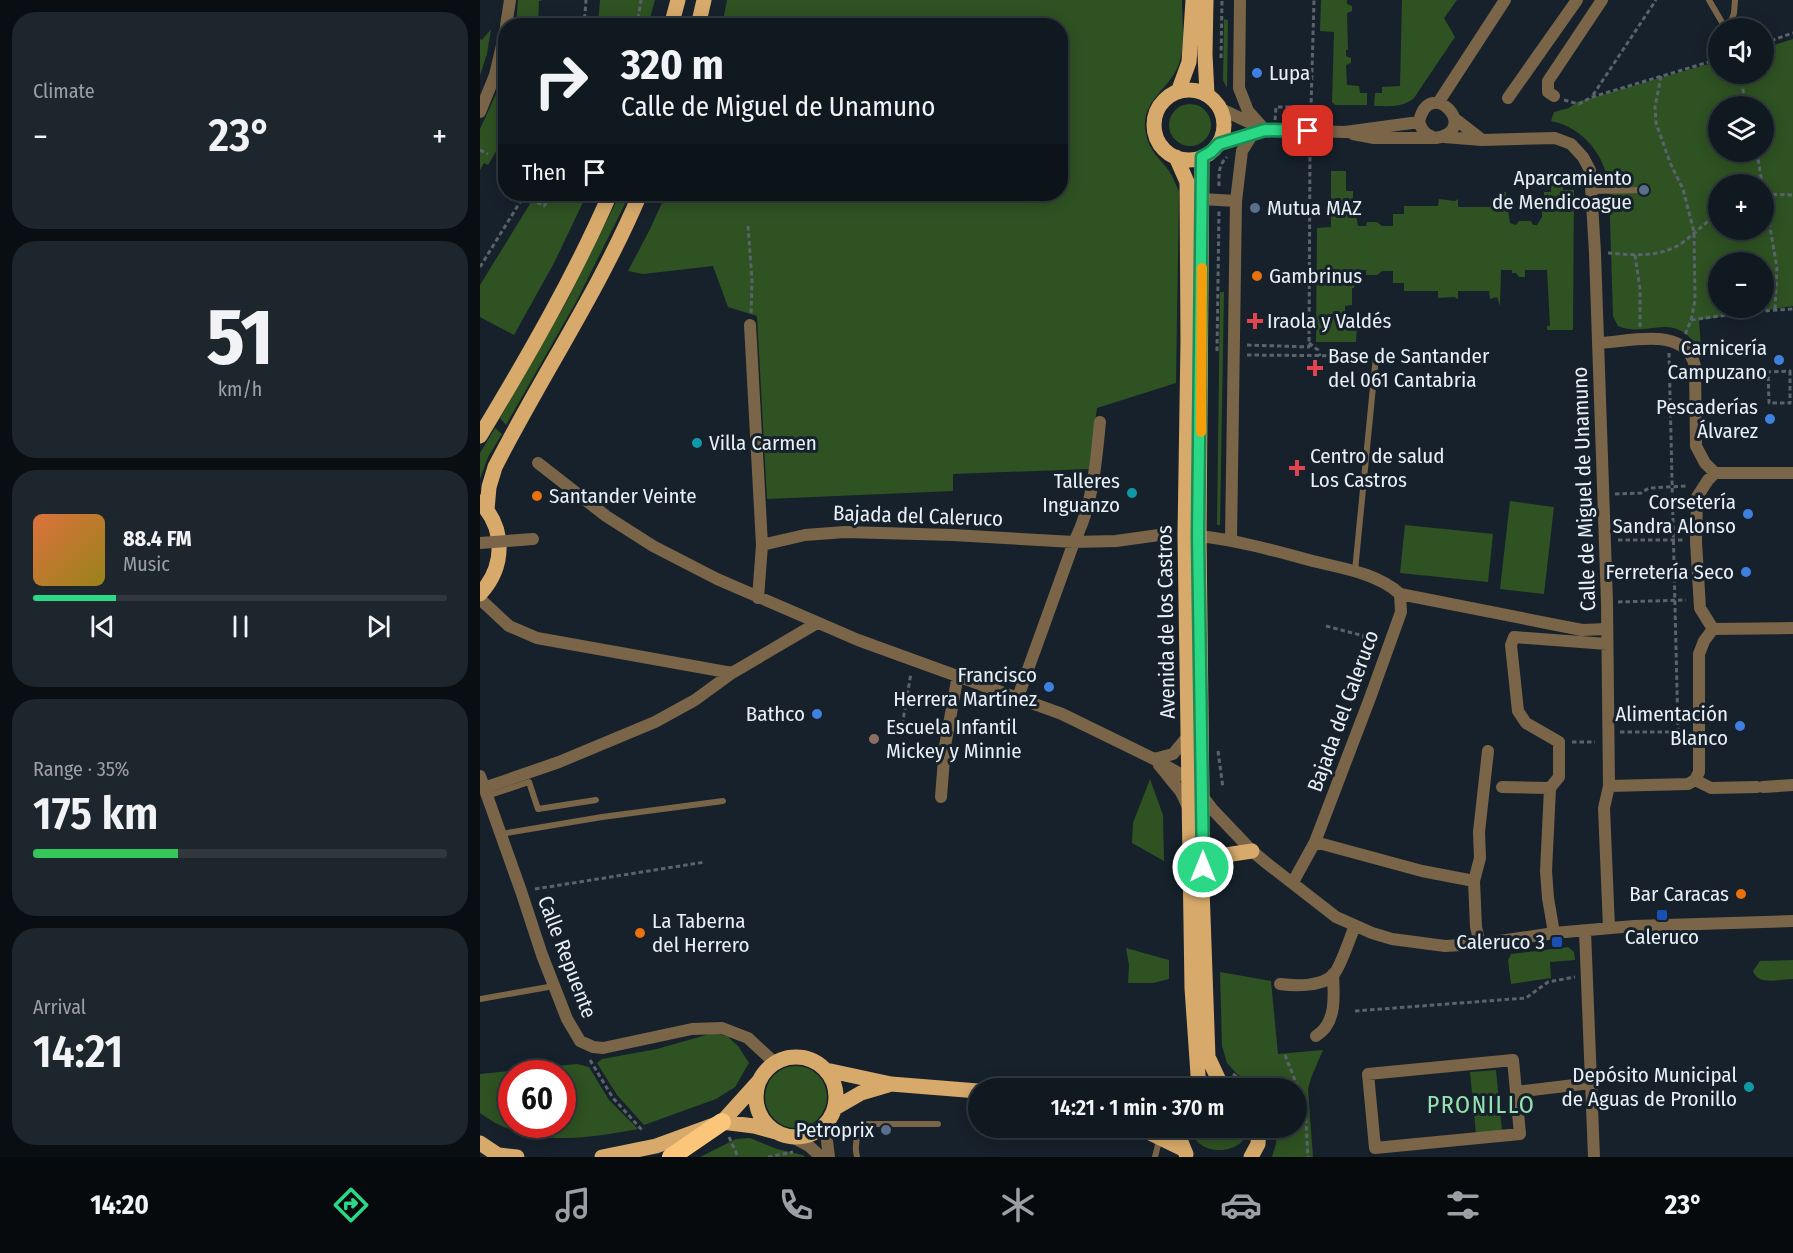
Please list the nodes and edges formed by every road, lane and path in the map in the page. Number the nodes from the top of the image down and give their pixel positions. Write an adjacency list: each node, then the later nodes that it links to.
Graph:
1 (510, 0): 17 (street)
2 (586, 0): 18 (path)
3 (641, 0): 19 (path)
4 (678, 0): 20 (main road)
5 (704, 0): 21 (main road)
6 (1193, 0): 30 (main road)
7 (1206, 0): 31 (main road)
8 (1222, 0): 27 (path)
9 (1240, 0): 40 (street)
10 (1314, 0): 40 (path)
11 (1505, 0): 35 (street)
12 (1577, 0): 34 (street)
13 (1602, 0): 32 (street)
14 (1656, 0): 33 (path)
15 (1709, 0): 22 (lane)
16 (1735, 0): 23 (lane)
17 (507, 18)
18 (585, 18)
19 (638, 18)
20 (673, 18)
21 (700, 18)
22 (1720, 18)
23 (1732, 18)
24 (1793, 33): 25 (path)
25 (1774, 40)
26 (498, 62): 37 (street)
27 (1221, 62)
28 (1708, 62): 29 (path)
29 (1665, 76): 33 (path); 65 (path)
30 (1178, 92): 31 (main road); 49 (main road)
31 (1207, 94): 36 (main road)
32 (1554, 96): 33 (path)
33 (1592, 97)
34 (1508, 98)
35 (1438, 103): 38 (street); 39 (street)
36 (1221, 109): 40 (street, Calle de Miguel de Unamuno); 47 (main road)
37 (480, 112)
38 (1454, 118): 43 (street); 44 (street)
39 (1419, 122): 41 (street, Calle de Miguel de Unamuno); 43 (street)
40 (1270, 130): 41 (street, Calle de Miguel de Unamuno); 42 (street, Calle de Miguel de Unamuno)
41 (1345, 132): 43 (street, Calle de Miguel de Unamuno)
42 (1252, 135): 47 (street, Calle de Miguel de Unamuno); 62 (street)
43 (1440, 137): 44 (street, Calle de Miguel de Unamuno)
44 (1482, 140): 52 (street, Calle de Miguel de Unamuno)
45 (1298, 145): 78 (path)
46 (480, 150): 48 (path)
47 (1224, 150): 50 (main road); 56 (path)
48 (488, 154)
49 (1176, 157): 50 (main road); 126 (main road, Avenida de los Castros)
50 (1202, 157): 55 (main road, Avenida de los Castros)
51 (1644, 190): 52 (lane)
52 (1592, 191): 67 (street, Calle de Miguel de Unamuno)
53 (1774, 194): 54 (path)
54 (1793, 195)
55 (1202, 199): 56 (street); 95 (main road, Avenida de los Castros)
56 (1219, 200): 62 (street); 84 (path)
57 (520, 201): 69 (path)
58 (536, 201): 59 (path)
59 (547, 201)
60 (607, 201): 87 (main road)
61 (637, 201): 93 (main road)
62 (1236, 201): 81 (street)
63 (1708, 221): 65 (path)
64 (748, 226): 75 (path)
65 (1694, 232): 68 (path); 74 (path)
66 (1772, 240): 70 (path)
67 (1595, 253): 68 (path); 79 (street, Calle de Miguel de Unamuno)
68 (1635, 255): 76 (path)
69 (480, 267)
70 (1776, 284): 71 (path); 72 (path)
71 (1784, 284)
72 (1775, 309): 73 (path); 74 (path)
73 (1793, 309)
74 (1691, 320): 80 (path)
75 (750, 325): 103 (street)
76 (1640, 340): 77 (street); 79 (street)
77 (1668, 340): 80 (street); 91 (path)
78 (1309, 343): 81 (path); 82 (path)
79 (1599, 343): 92 (street, Calle de Miguel de Unamuno)
80 (1681, 345): 89 (street)
81 (1233, 350): 82 (path); 97 (street)
82 (1320, 356): 83 (path)
83 (1376, 356): 104 (lane)
84 (1217, 360)
85 (1792, 385): 85 (path)
86 (1100, 422): 101 (street)
87 (480, 436)
88 (538, 463): 107 (street)
89 (1715, 473): 90 (street); 100 (street)
90 (1793, 473)
91 (1671, 487): 92 (path); 99 (path)
92 (1603, 494): 98 (street, Calle de Miguel de Unamuno)
93 (484, 506): 106 (main road)
94 (1160, 535): 101 (street, Bajada del Caleruco)
95 (1198, 536): 97 (street); 141 (main road, Avenida de los Castros)
96 (533, 539): 102 (street, bridge)
97 (1231, 540): 104 (street)
98 (1605, 540): 99 (path); 110 (street, Calle de Miguel de Unamuno)
99 (1673, 540): 100 (path); 109 (path)
100 (1696, 540): 108 (street)
101 (1074, 542): 103 (street, Bajada del Caleruco); 121 (street)
102 (480, 543)
103 (762, 545): 107 (street)
104 (1354, 572): 105 (street)
105 (1400, 594): 114 (street); 148 (street, Bajada del Caleruco)
106 (480, 596): 118 (street)
107 (758, 598): 111 (street)
108 (1699, 600): 109 (path); 115 (street)
109 (1674, 601): 110 (path); 124 (path)
110 (1607, 603): 114 (street, Calle de Miguel de Unamuno)
111 (817, 623): 117 (street); 118 (street)
112 (1326, 626): 120 (path)
113 (1793, 628): 115 (street)
114 (1607, 629): 116 (street, Calle de Miguel de Unamuno)
115 (1713, 629): 125 (street)
116 (1607, 644): 123 (street, Calle de Miguel de Unamuno); 127 (street)
117 (913, 660): 119 (street); 122 (path)
118 (732, 673): 136 (street)
119 (958, 675): 121 (street); 140 (street)
120 (1349, 688)
121 (1018, 697): 131 (street)
122 (901, 732)
123 (1609, 732): 124 (path); 135 (street, Calle de Miguel de Unamuno)
124 (1678, 732): 125 (path)
125 (1698, 732): 133 (street)
126 (1188, 736): 131 (street); 132 (main road, Avenida de los Castros)
127 (1559, 742): 128 (path); 139 (street)
128 (1589, 742)
129 (1218, 750): 138 (path)
130 (1488, 751): 152 (street)
131 (1154, 759): 132 (street); 144 (street)
132 (1189, 779): 141 (street); 144 (main road, Avenida de los Castros)
133 (1695, 780): 134 (street); 135 (street)
134 (1793, 785)
135 (1609, 786): 157 (street, Calle de Miguel de Unamuno)
136 (484, 787): 142 (lane); 147 (street, Calle Repuente)
137 (1502, 787): 139 (street)
138 (1223, 788)
139 (1550, 788): 159 (street)
140 (941, 797)
141 (1202, 798): 145 (main road, Avenida de los Castros); 146 (street)
142 (596, 800)
143 (723, 801): 147 (lane)
144 (1189, 809): 145 (main road, Avenida de los Castros)
145 (1196, 826): 146 (street); 151 (main road, Avenida de los Castros); 173 (main road, Avenida de los Castros)
146 (1232, 830): 149 (street)
147 (501, 834): 154 (street, Calle Repuente)
148 (1315, 842): 152 (street); 153 (street, Bajada del Caleruco)
149 (1252, 851): 151 (main road); 153 (street)
150 (705, 862): 154 (path, Calle Repuente)
151 (1203, 867): 174 (main road, Avenida de los Castros)
152 (1474, 881): 160 (street)
153 (1293, 882): 156 (street)
154 (521, 891): 164 (street, Calle Repuente)
155 (1793, 921): 157 (street)
156 (1355, 926): 160 (street); 161 (street)
157 (1609, 928): 158 (street)
158 (1585, 931): 159 (street); 162 (street)
159 (1554, 933): 160 (street)
160 (1480, 944)
161 (1334, 974): 163 (street); 167 (street)
162 (1587, 974): 166 (path); 177 (street)
163 (1280, 984)
164 (554, 986): 165 (lane); 168 (street, Calle Repuente)
165 (480, 999)
166 (1355, 1011)
167 (1316, 1036)
168 (580, 1041): 170 (street, Calle Repuente); 184 (path)
169 (1285, 1055): 207 (path)
170 (775, 1063): 171 (main road); 176 (main road)
171 (826, 1070): 178 (main road); 181 (main road)
172 (1229, 1070): 175 (path)
173 (1198, 1078)
174 (1218, 1078)
175 (1240, 1078)
176 (759, 1081): 185 (main road); 186 (main road)
177 (1592, 1083): 180 (street); 208 (street)
178 (891, 1084): 179 (main road); 181 (main road)
179 (968, 1090)
180 (1516, 1092): 180 (street)
181 (835, 1108): 183 (main road)
182 (938, 1124): 204 (lane)
183 (825, 1125): 192 (main road); 203 (street)
184 (642, 1130)
185 (725, 1130): 186 (main road); 193 (main road); 199 (highway); 200 (path)
186 (776, 1132): 192 (main road)
187 (1154, 1138): 205 (lane)
188 (1163, 1138): 194 (main road)
189 (1179, 1138): 194 (main road)
190 (1258, 1138): 206 (main road)
191 (480, 1143): 195 (main road)
192 (793, 1144): 201 (path); 202 (street)
193 (656, 1146): 197 (main road); 198 (main road)
194 (1185, 1153)
195 (500, 1156): 196 (main road)
196 (517, 1157)
197 (602, 1157)
198 (636, 1157)
199 (671, 1157)
200 (738, 1157)
201 (768, 1157)
202 (821, 1157)
203 (829, 1157)
204 (857, 1157)
205 (1155, 1157)
206 (1251, 1157)
207 (1308, 1157)
208 (1594, 1157)

